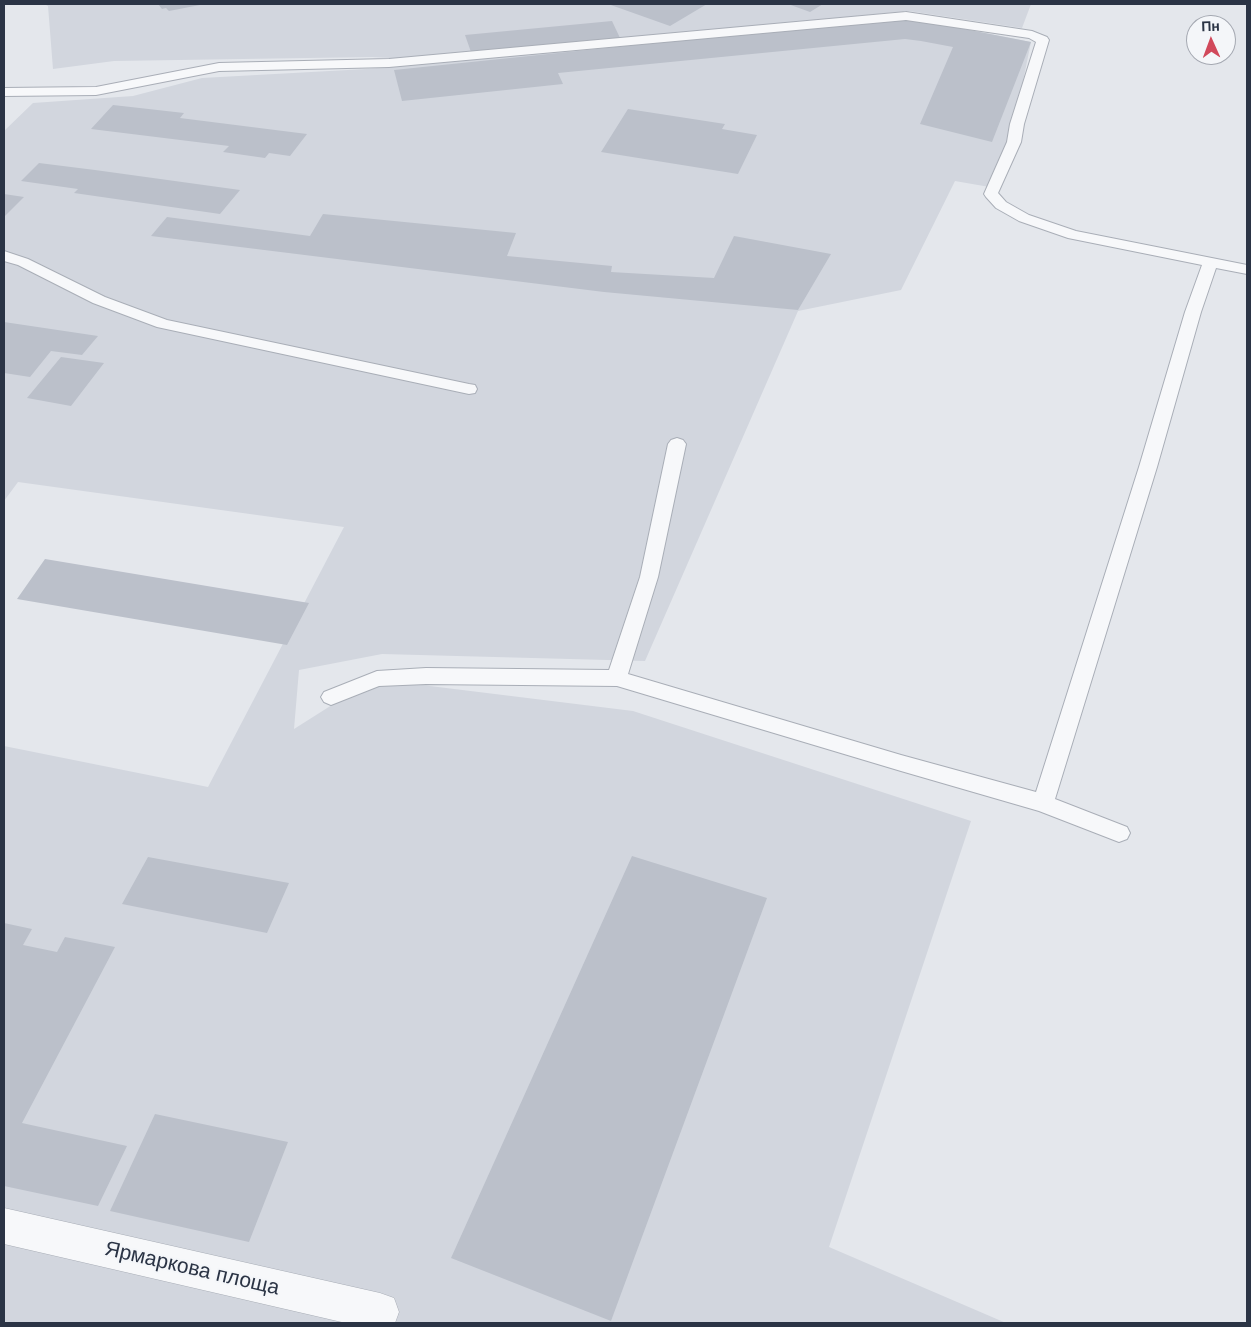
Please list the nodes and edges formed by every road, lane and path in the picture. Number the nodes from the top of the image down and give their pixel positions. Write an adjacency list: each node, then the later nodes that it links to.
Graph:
1 (4, 92): 3 (lane)
2 (4, 256): 5 (lane)
3 (1211, 261): 4 (lane); 9 (lane)
4 (1247, 269)
5 (470, 389)
6 (677, 444): 7 (lane)
7 (617, 678): 8 (lane); 9 (lane)
8 (331, 697)
9 (1043, 802): 10 (lane)
10 (1119, 834)
11 (4, 1226): 12 (street, Ярмаркова площа)
12 (380, 1312)

